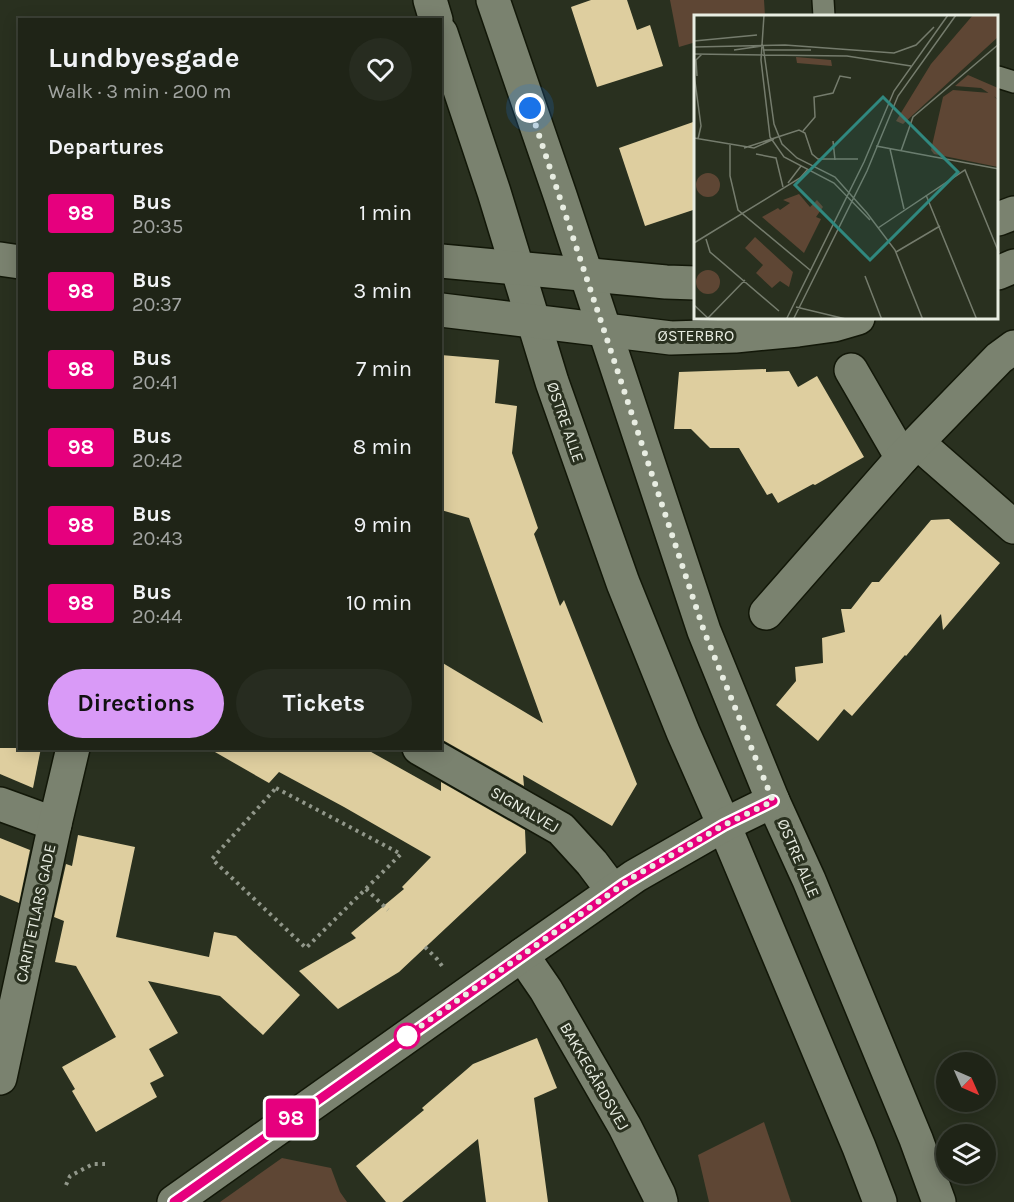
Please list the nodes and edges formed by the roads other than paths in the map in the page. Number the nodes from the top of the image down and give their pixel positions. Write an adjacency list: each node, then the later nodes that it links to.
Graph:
1 (430, 0): 5 (street)
2 (493, 0): 17 (street, ØSTRE ALLE)
3 (823, 0): 4 (lane)
4 (824, 15)
5 (435, 18)
6 (442, 36): 15 (street, ØSTRE ALLE)
7 (999, 77): 8 (lane)
8 (1014, 82)
9 (1014, 213): 10 (street)
10 (999, 219)
11 (0, 259): 12 (street)
12 (18, 261)
13 (442, 261): 15 (street)
14 (1014, 266): 16 (street)
15 (516, 268): 17 (street); 21 (street, ØSTRE ALLE)
16 (999, 273)
17 (586, 274): 18 (street); 22 (street, ØSTRE ALLE)
18 (694, 283)
19 (442, 310): 21 (street, ØSTERBRO)
20 (851, 320): 22 (street, ØSTERBRO)
21 (533, 321): 22 (street, ØSTERBRO); 33 (street, ØSTRE ALLE)
22 (604, 330): 30 (street, ØSTRE ALLE)
23 (1014, 347): 25 (street)
24 (851, 370): 25 (street)
25 (910, 451): 26 (street); 27 (street)
26 (1014, 527)
27 (766, 613)
28 (73, 750): 32 (street, CARIT ETLARS GADE)
29 (423, 750): 34 (street, SIGNALVEJ)
30 (773, 801): 33 (street); 40 (street, ØSTRE ALLE)
31 (0, 804): 32 (street)
32 (55, 824): 36 (street, CARIT ETLARS GADE)
33 (724, 825): 34 (street); 39 (street, ØSTRE ALLE)
34 (613, 891): 35 (street)
35 (522, 955): 37 (street); 38 (street, BAKKEGÅRDSVEJ)
36 (0, 1078)
37 (174, 1202)
38 (661, 1202)
39 (880, 1202)
40 (939, 1202)

